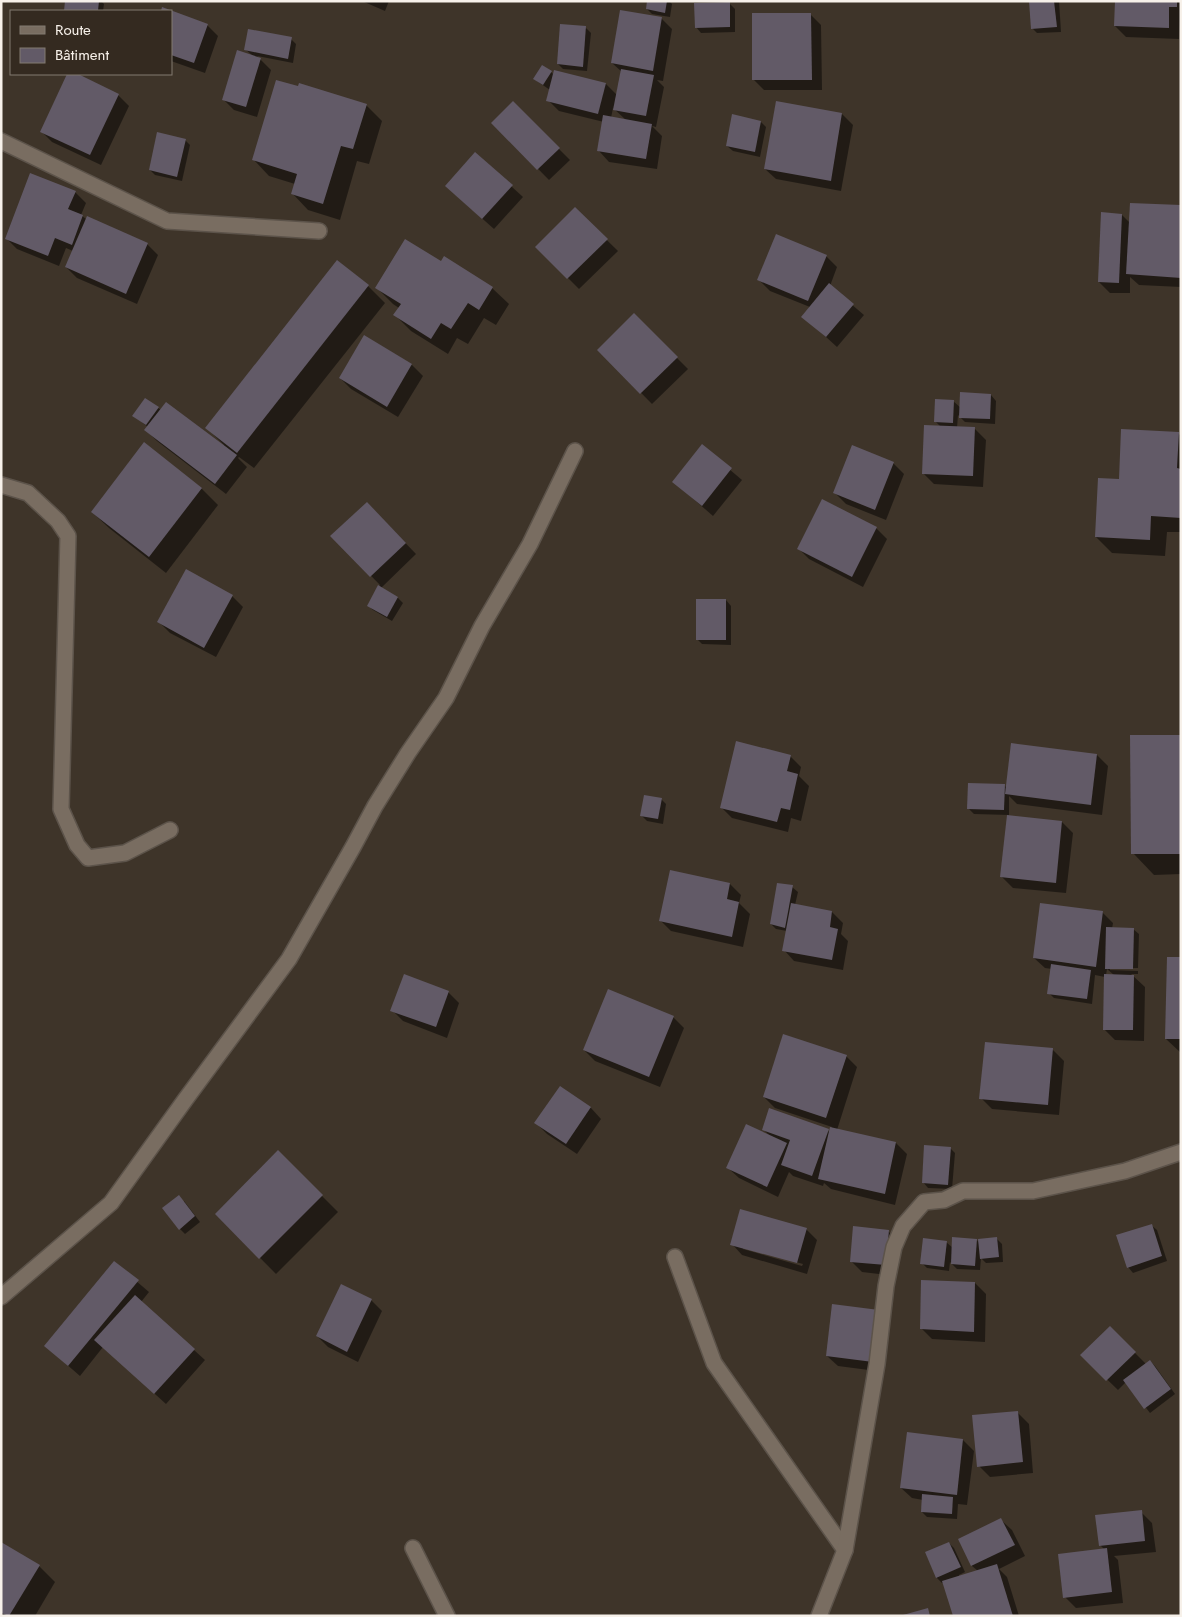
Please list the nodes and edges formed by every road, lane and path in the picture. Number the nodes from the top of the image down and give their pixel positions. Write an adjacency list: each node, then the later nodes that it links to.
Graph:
1 (1, 141): 2 (street)
2 (319, 232)
3 (575, 451): 8 (street)
4 (1, 485): 5 (street)
5 (170, 830)
6 (1181, 1152): 10 (street)
7 (675, 1258): 10 (street)
8 (1, 1298)
9 (412, 1548): 11 (street)
10 (845, 1550): 12 (street)
11 (447, 1616)
12 (820, 1616)

